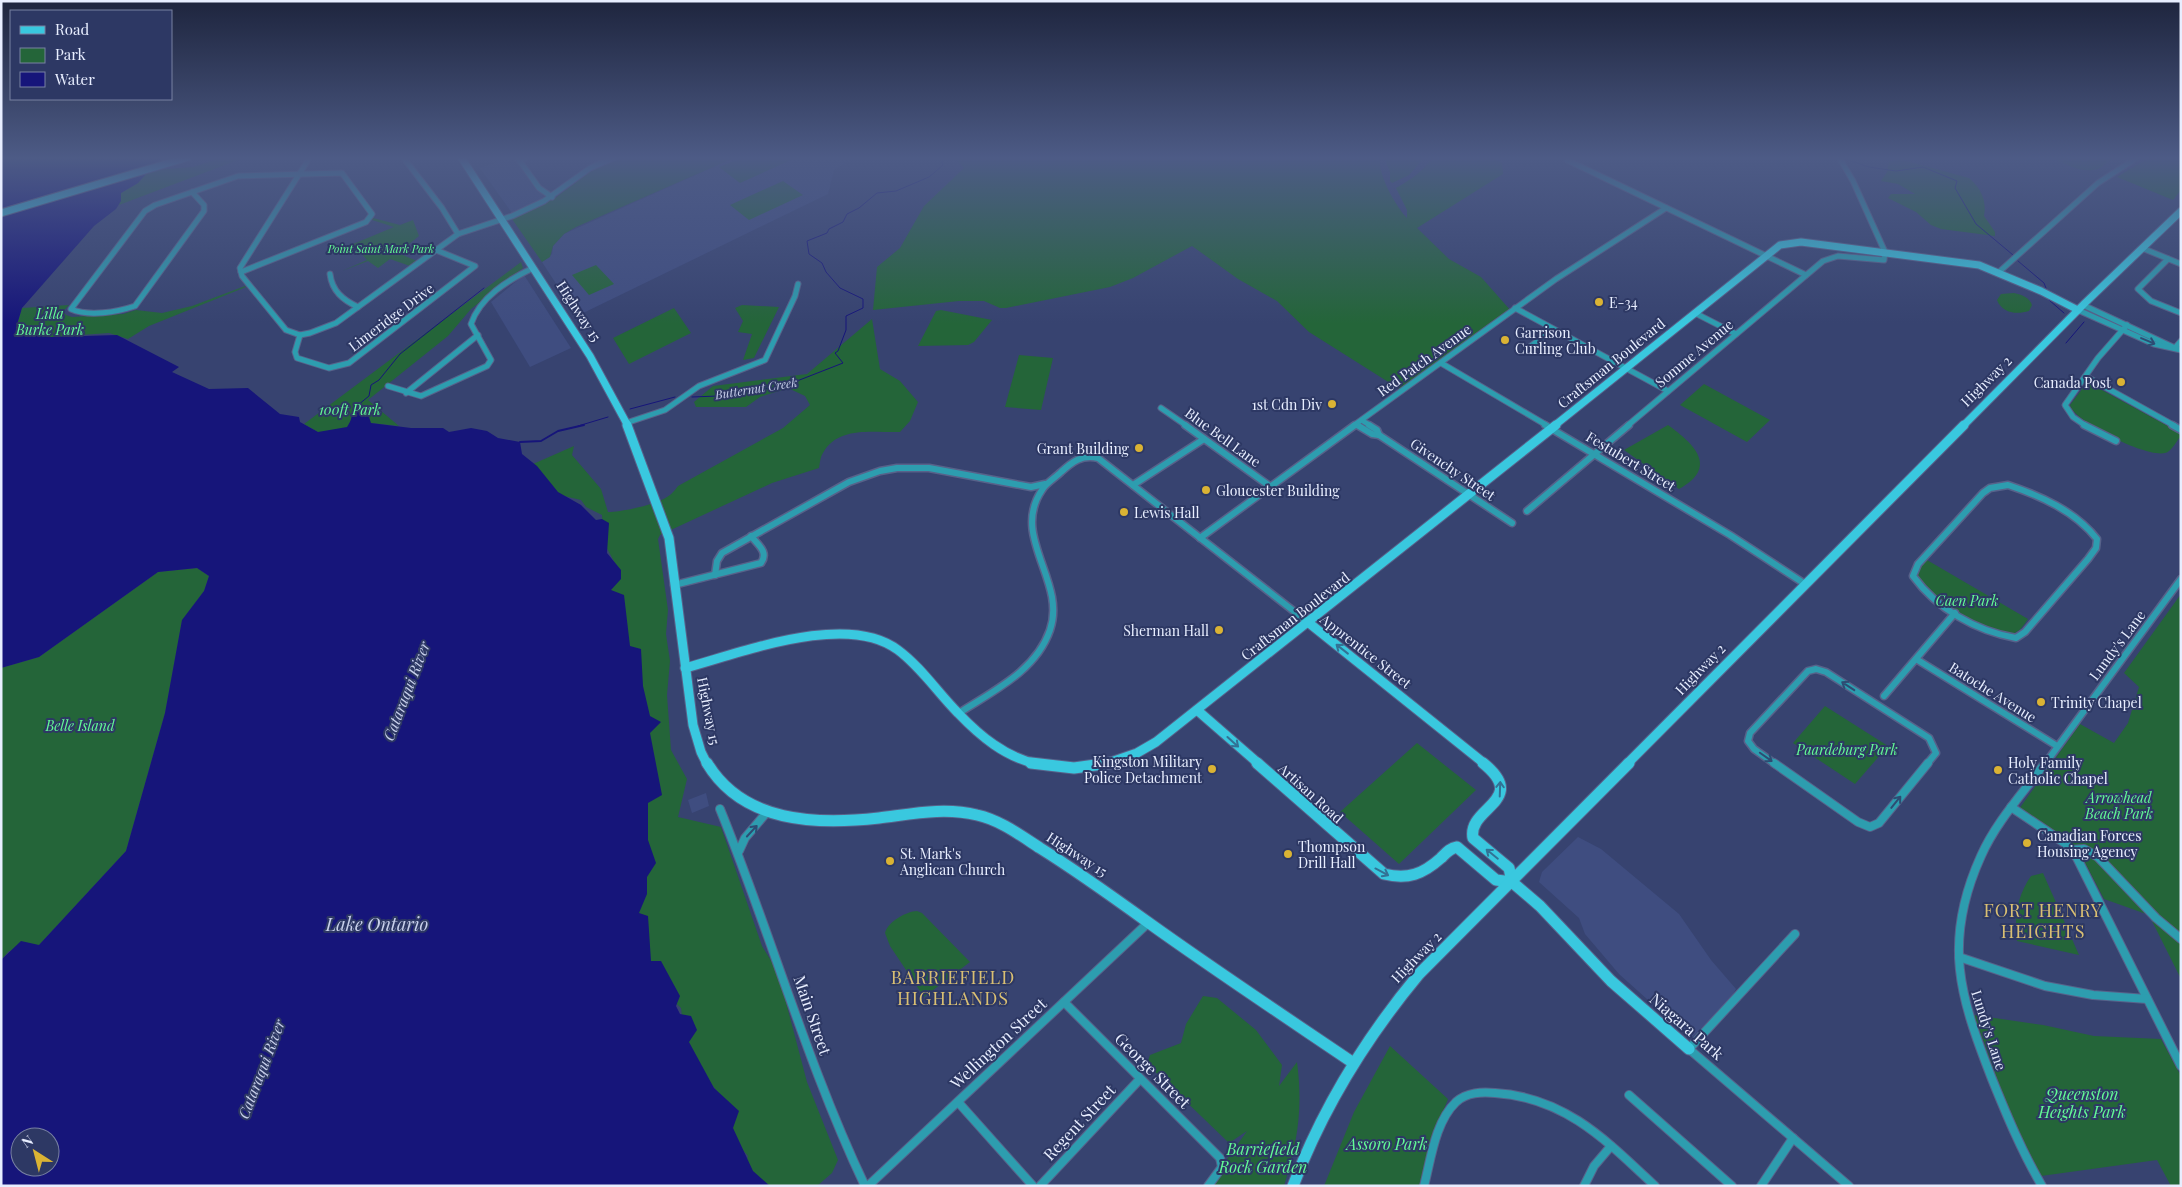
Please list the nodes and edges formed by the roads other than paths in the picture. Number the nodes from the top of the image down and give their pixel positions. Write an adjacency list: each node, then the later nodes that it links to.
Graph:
1 (145, 212): 2 (street)
2 (203, 212)
3 (274, 212): 22 (street)
4 (371, 212): 22 (street)
5 (445, 212): 14 (street)
6 (499, 212): 13 (main road, Highway 15)
7 (518, 212): 13 (street)
8 (1659, 212): 28 (street, Red Patch Avenue)
9 (1675, 212): 18 (street)
10 (1867, 212): 17 (street)
11 (2065, 212): 23 (street)
12 (2180, 212): 15 (main road, Highway 2)
13 (503, 219): 14 (street); 21 (main road, Highway 15)
14 (458, 234): 16 (street)
15 (2142, 248): 19 (street); 29 (main road, Highway 2)
16 (436, 250): 27 (street); 36 (street, Limeridge Drive)
17 (1885, 252): 18 (main road, Craftsman Boulevard); 23 (main road, Craftsman Boulevard); 25 (street, Somme Avenue)
18 (1766, 255): 25 (street); 30 (main road, Craftsman Boulevard)
19 (2168, 259): 20 (street); 31 (street)
20 (2181, 264)
21 (533, 268): 37 (street); 48 (main road, Highway 15)
22 (241, 272): 36 (street)
23 (1999, 272): 29 (main road, Craftsman Boulevard)
24 (330, 274): 27 (street)
25 (1806, 275): 35 (street, Somme Avenue)
26 (798, 284): 48 (street)
27 (358, 307): 36 (street)
28 (1515, 308): 33 (street); 41 (street, Red Patch Avenue)
29 (2080, 308): 32 (street); 34 (street); 67 (main road, Highway 2)
30 (1694, 313): 35 (street); 42 (main road, Craftsman Boulevard)
31 (2181, 313)
32 (2127, 325): 34 (street); 40 (street)
33 (1553, 330): 39 (street); 42 (street)
34 (2123, 330): 40 (street, one-way to 40); 43 (street)
35 (1736, 334): 45 (street, Somme Avenue)
36 (300, 335)
37 (478, 335): 46 (street); 46 (street)
38 (2181, 341): 40 (street)
39 (1528, 348)
40 (2178, 349)
41 (1441, 363): 49 (street, Red Patch Avenue); 50 (street, Festubert Street)
42 (1626, 369): 45 (street); 50 (main road, Craftsman Boulevard)
43 (2087, 377): 51 (street); 53 (street)
44 (388, 386): 46 (street)
45 (1668, 391): 54 (street, Somme Avenue)
46 (406, 393)
47 (1161, 408): 52 (street, Blue Bell Lane)
48 (626, 422): 68 (main road, Highway 15)
49 (1360, 423): 58 (street, Red Patch Avenue); 60 (street, Givenchy Street)
50 (1552, 429): 54 (street, Festubert Street); 60 (main road, Craftsman Boulevard)
51 (2181, 430)
52 (1204, 439): 56 (street); 58 (street, Blue Bell Lane)
53 (2116, 441)
54 (1595, 454): 61 (street, Somme Avenue); 67 (street, Festubert Street)
55 (1045, 484): 56 (street, Apprentice Street); 57 (street); 59 (street, Apprentice Street)
56 (1133, 485): 64 (street, Apprentice Street)
57 (1031, 486): 59 (street); 63 (street)
58 (1271, 487): 64 (street, Red Patch Avenue)
59 (1036, 495): 76 (street)
60 (1469, 495): 62 (street, Givenchy Street); 70 (main road, Craftsman Boulevard)
61 (1527, 511)
62 (1512, 524)
63 (751, 536): 65 (street); 65 (street)
64 (1200, 538): 70 (street, Apprentice Street)
65 (715, 575): 68 (street)
66 (2181, 579): 77 (street, Lundy's Lane)
67 (1804, 584): 83 (main road, Highway 2)
68 (674, 585): 72 (main road, Highway 15)
69 (1955, 613): 69 (street); 71 (street)
70 (1309, 623): 74 (main road, Craftsman Boulevard); 83 (street, Apprentice Street, one-way to 70)
71 (1916, 659): 73 (street); 77 (street, Batoche Avenue)
72 (685, 668): 76 (main road, Craftsman Boulevard); 80 (main road, Highway 15)
73 (1884, 696)
74 (1197, 710): 76 (main road, Craftsman Boulevard); 83 (main road, Artisan Road, one-way to 83)
75 (1889, 712): 75 (street, one-way to 75)
76 (959, 713)
77 (2057, 746): 78 (street, Lundy's Lane)
78 (2011, 807): 81 (street); 87 (street, Lundy's Lane)
79 (720, 809): 82 (street, Main Street)
80 (767, 812): 82 (street, one-way to 80); 84 (main road, Highway 15)
81 (2071, 850): 86 (street); 88 (street)
82 (739, 851): 98 (street, Main Street)
83 (1512, 882): 90 (main road, Niagara Park); 91 (main road, Highway 2)
84 (1149, 922): 89 (street, Wellington Street); 91 (street, Highway 15)
85 (1794, 934): 90 (street)
86 (2181, 939)
87 (1959, 957): 88 (street); 109 (street, Lundy's Lane)
88 (2147, 999): 92 (street)
89 (1064, 1002): 93 (street, George Street); 95 (street, Wellington Street)
90 (1689, 1049): 96 (street, Niagara Park)
91 (1352, 1062): 102 (main road, Highway 2)
92 (2181, 1066)
93 (1140, 1079): 100 (street, Regent Street); 101 (street, George Street)
94 (1628, 1095): 106 (street)
95 (958, 1102): 98 (street, Wellington Street); 99 (street)
96 (1793, 1138): 107 (street); 108 (street, Niagara Park)
97 (1611, 1146): 103 (street); 104 (street); 105 (street)
98 (866, 1186)
99 (1033, 1186)
100 (1040, 1186)
101 (1208, 1186)
102 (1294, 1186)
103 (1424, 1186)
104 (1584, 1186)
105 (1655, 1186)
106 (1732, 1186)
107 (1761, 1186)
108 (1849, 1186)
109 (2042, 1186)

